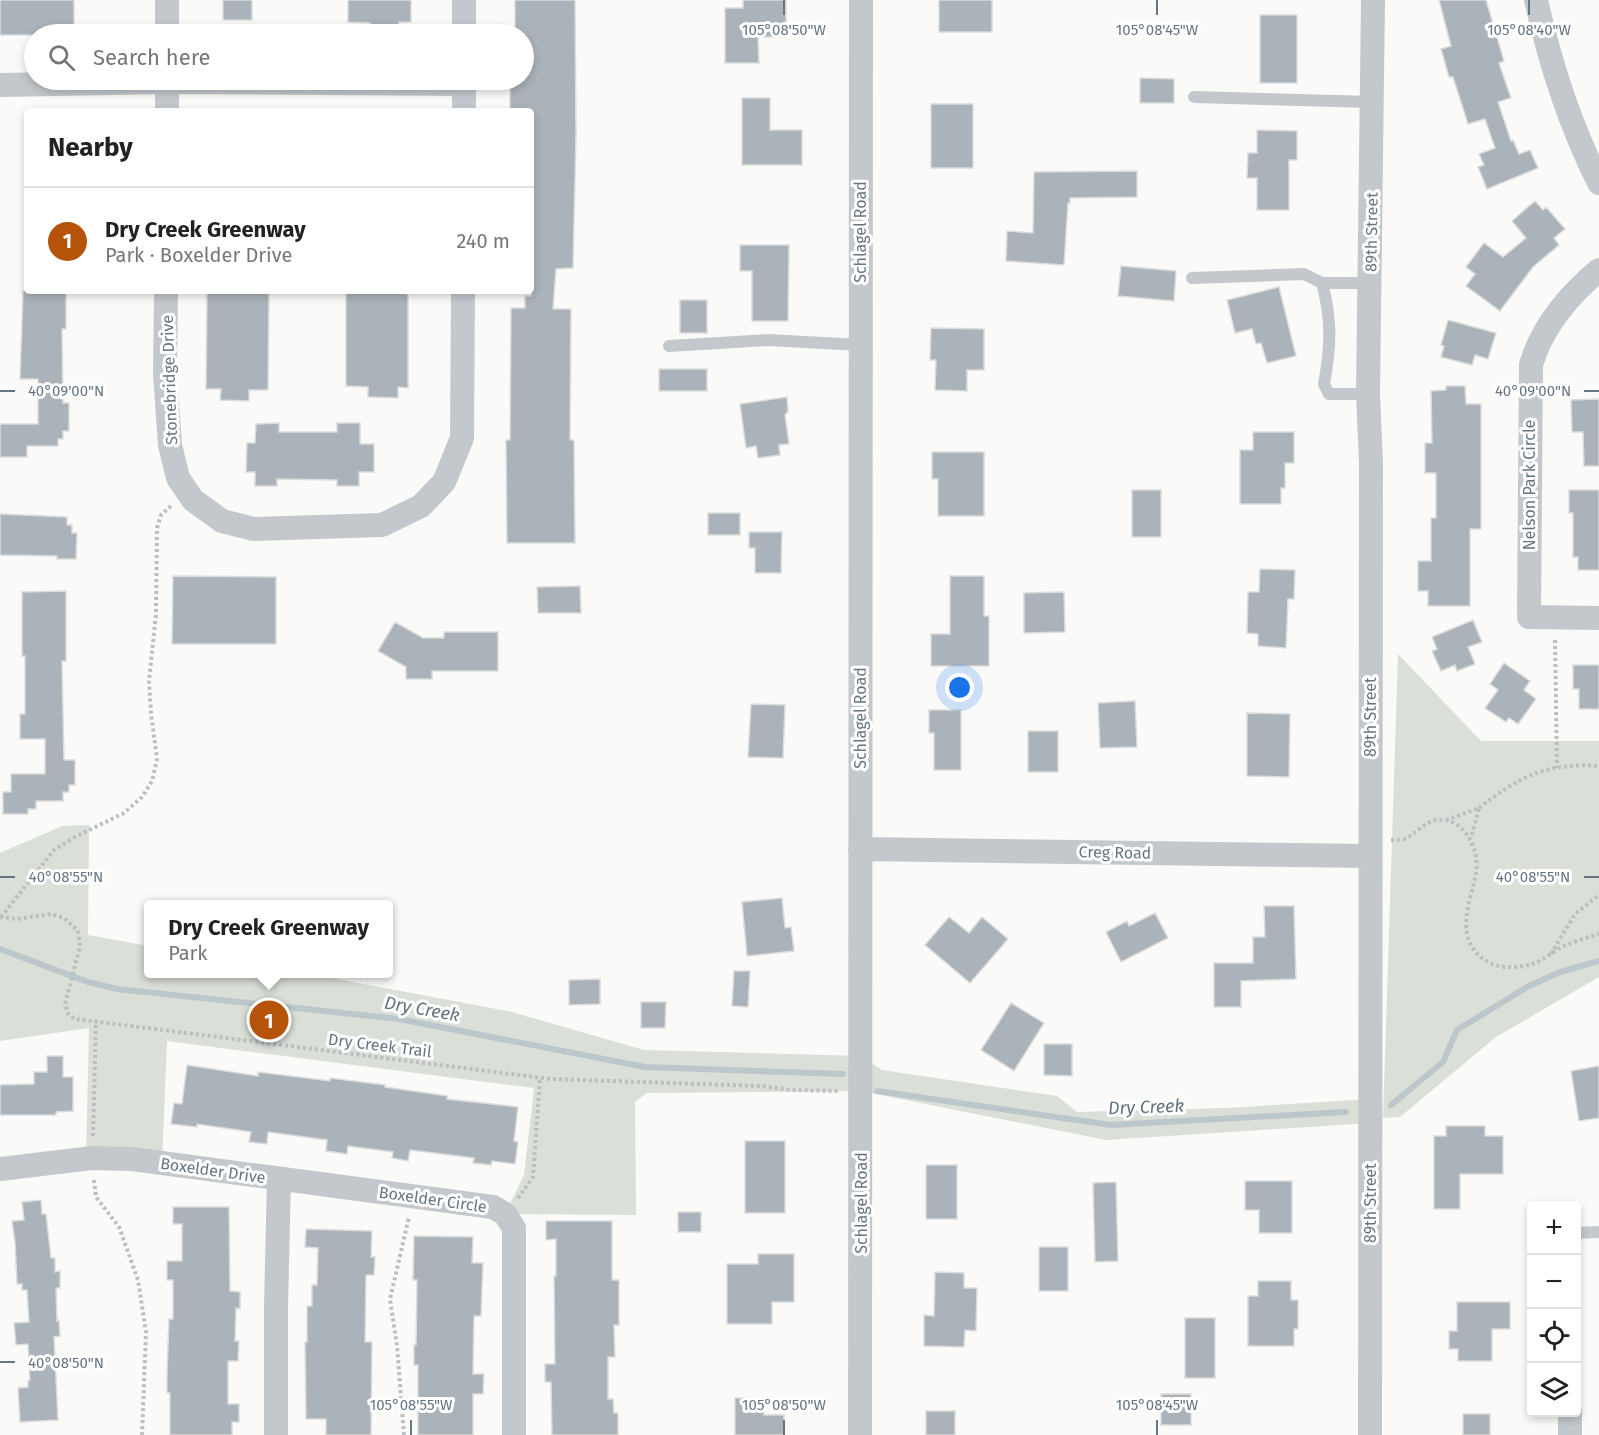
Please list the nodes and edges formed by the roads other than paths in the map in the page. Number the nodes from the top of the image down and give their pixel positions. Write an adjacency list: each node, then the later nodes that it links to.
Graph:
1 (167, 0): 6 (street)
2 (464, 0): 7 (street)
3 (861, 0): 23 (street, Schlagel Road)
4 (1373, 0): 13 (street, 89th Street)
5 (1536, 0): 16 (street)
6 (167, 24)
7 (464, 24)
8 (24, 84): 9 (street)
9 (0, 85)
10 (167, 90): 14 (street)
11 (464, 90): 15 (street)
12 (1194, 97): 13 (lane)
13 (1372, 102): 20 (street, 89th Street)
14 (167, 108)
15 (464, 108)
16 (1599, 183)
17 (1599, 270): 26 (street, Nelson Park Circle)
18 (1192, 278): 19 (lane)
19 (1322, 283): 20 (lane); 25 (lane)
20 (1370, 283): 25 (street, 89th Street)
21 (166, 294): 22 (street, Stonebridge Drive)
22 (463, 294)
23 (860, 345): 24 (lane); 27 (street, Schlagel Road)
24 (669, 346)
25 (1368, 394): 28 (street, 89th Street)
26 (1599, 618)
27 (860, 849): 28 (street, Creg Road); 36 (street, Schlagel Road)
28 (1370, 849): 37 (street, 89th Street)
29 (0, 1170): 30 (street, Boxelder Drive)
30 (279, 1179): 34 (street, Boxelder Drive); 35 (street, Boxelder Circle)
31 (1599, 1232): 32 (lane)
32 (1581, 1233)
33 (1570, 1417): 38 (street)
34 (276, 1435)
35 (514, 1435)
36 (860, 1435)
37 (1370, 1435)
38 (1570, 1435)

